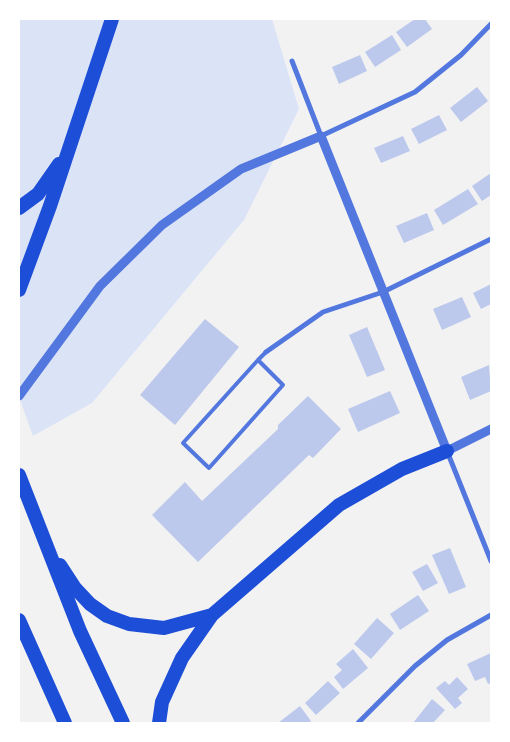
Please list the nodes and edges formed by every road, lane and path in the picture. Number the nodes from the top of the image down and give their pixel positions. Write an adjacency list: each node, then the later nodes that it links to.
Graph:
1 (112, 19): 5 (highway)
2 (491, 24): 4 (street)
3 (292, 61): 4 (street)
4 (321, 136): 9 (street); 12 (street)
5 (65, 156): 6 (highway); 8 (highway)
6 (19, 208)
7 (491, 239): 9 (street)
8 (19, 290)
9 (383, 292): 10 (street); 14 (street)
10 (266, 352): 11 (lane)
11 (258, 360): 11 (lane)
12 (19, 396)
13 (491, 429): 14 (street)
14 (447, 451): 17 (street); 18 (highway)
15 (19, 475): 16 (highway)
16 (30, 507): 18 (highway); 22 (highway)
17 (491, 561)
18 (212, 614): 23 (highway)
19 (491, 616): 24 (street)
20 (19, 620): 21 (highway)
21 (65, 723)
22 (123, 723)
23 (159, 723)
24 (358, 723)

